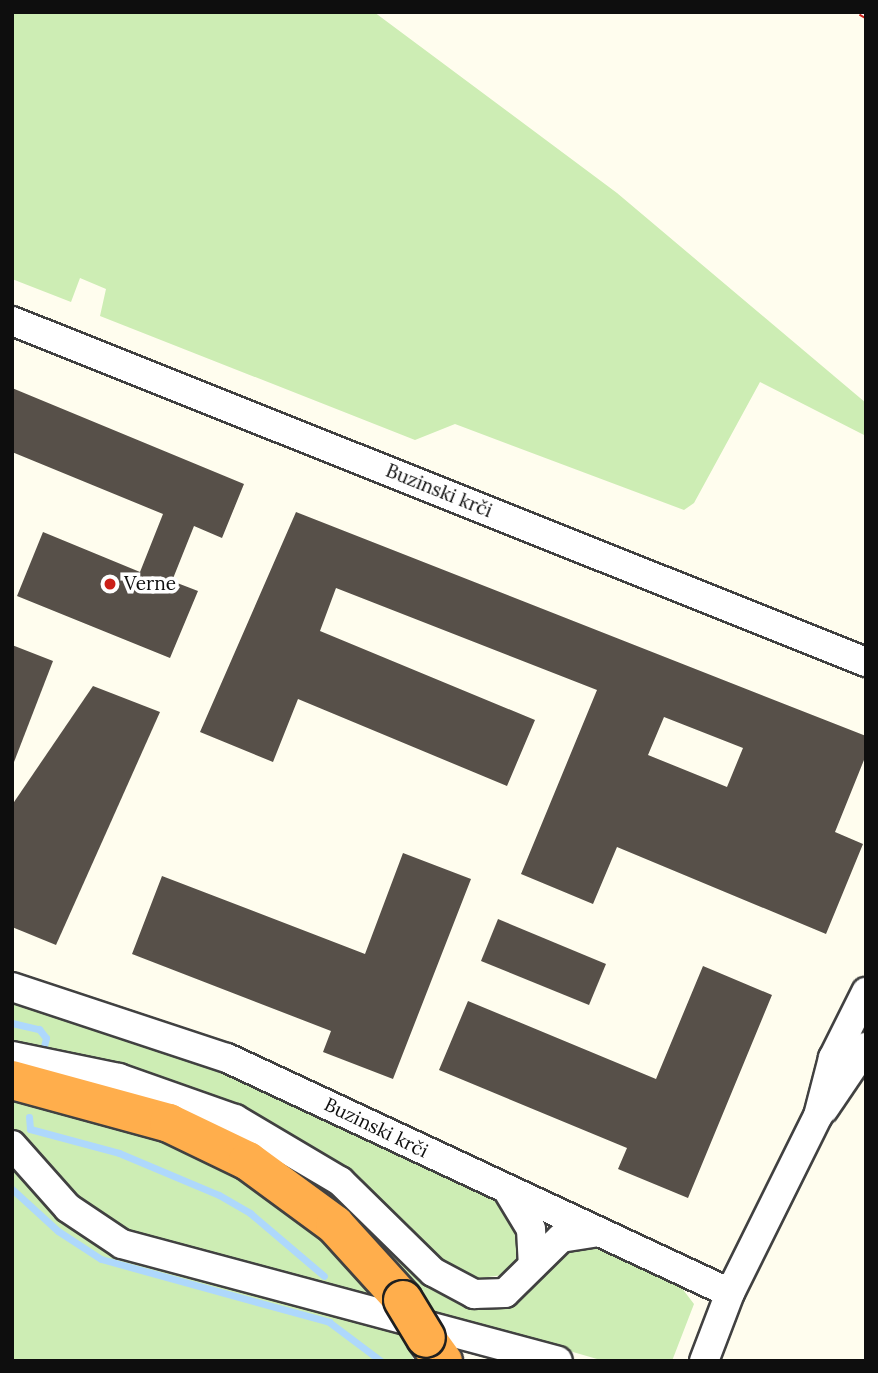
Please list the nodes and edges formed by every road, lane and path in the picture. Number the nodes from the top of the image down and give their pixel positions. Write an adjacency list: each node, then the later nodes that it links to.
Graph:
1 (12, 321): 2 (street, Buzinski krči)
2 (866, 662)
3 (12, 986): 10 (street, Buzinski krči)
4 (866, 992): 8 (street)
5 (866, 1047): 8 (street)
6 (12, 1056): 12 (street)
7 (12, 1080): 14 (highway, bridge)
8 (818, 1116): 13 (street)
9 (12, 1145): 15 (street)
10 (508, 1191): 11 (street, Buzinski krči); 12 (street)
11 (598, 1232): 12 (street); 13 (street, Buzinski krči)
12 (533, 1265)
13 (730, 1293): 16 (street)
14 (433, 1353)
15 (558, 1361)
16 (704, 1361)

